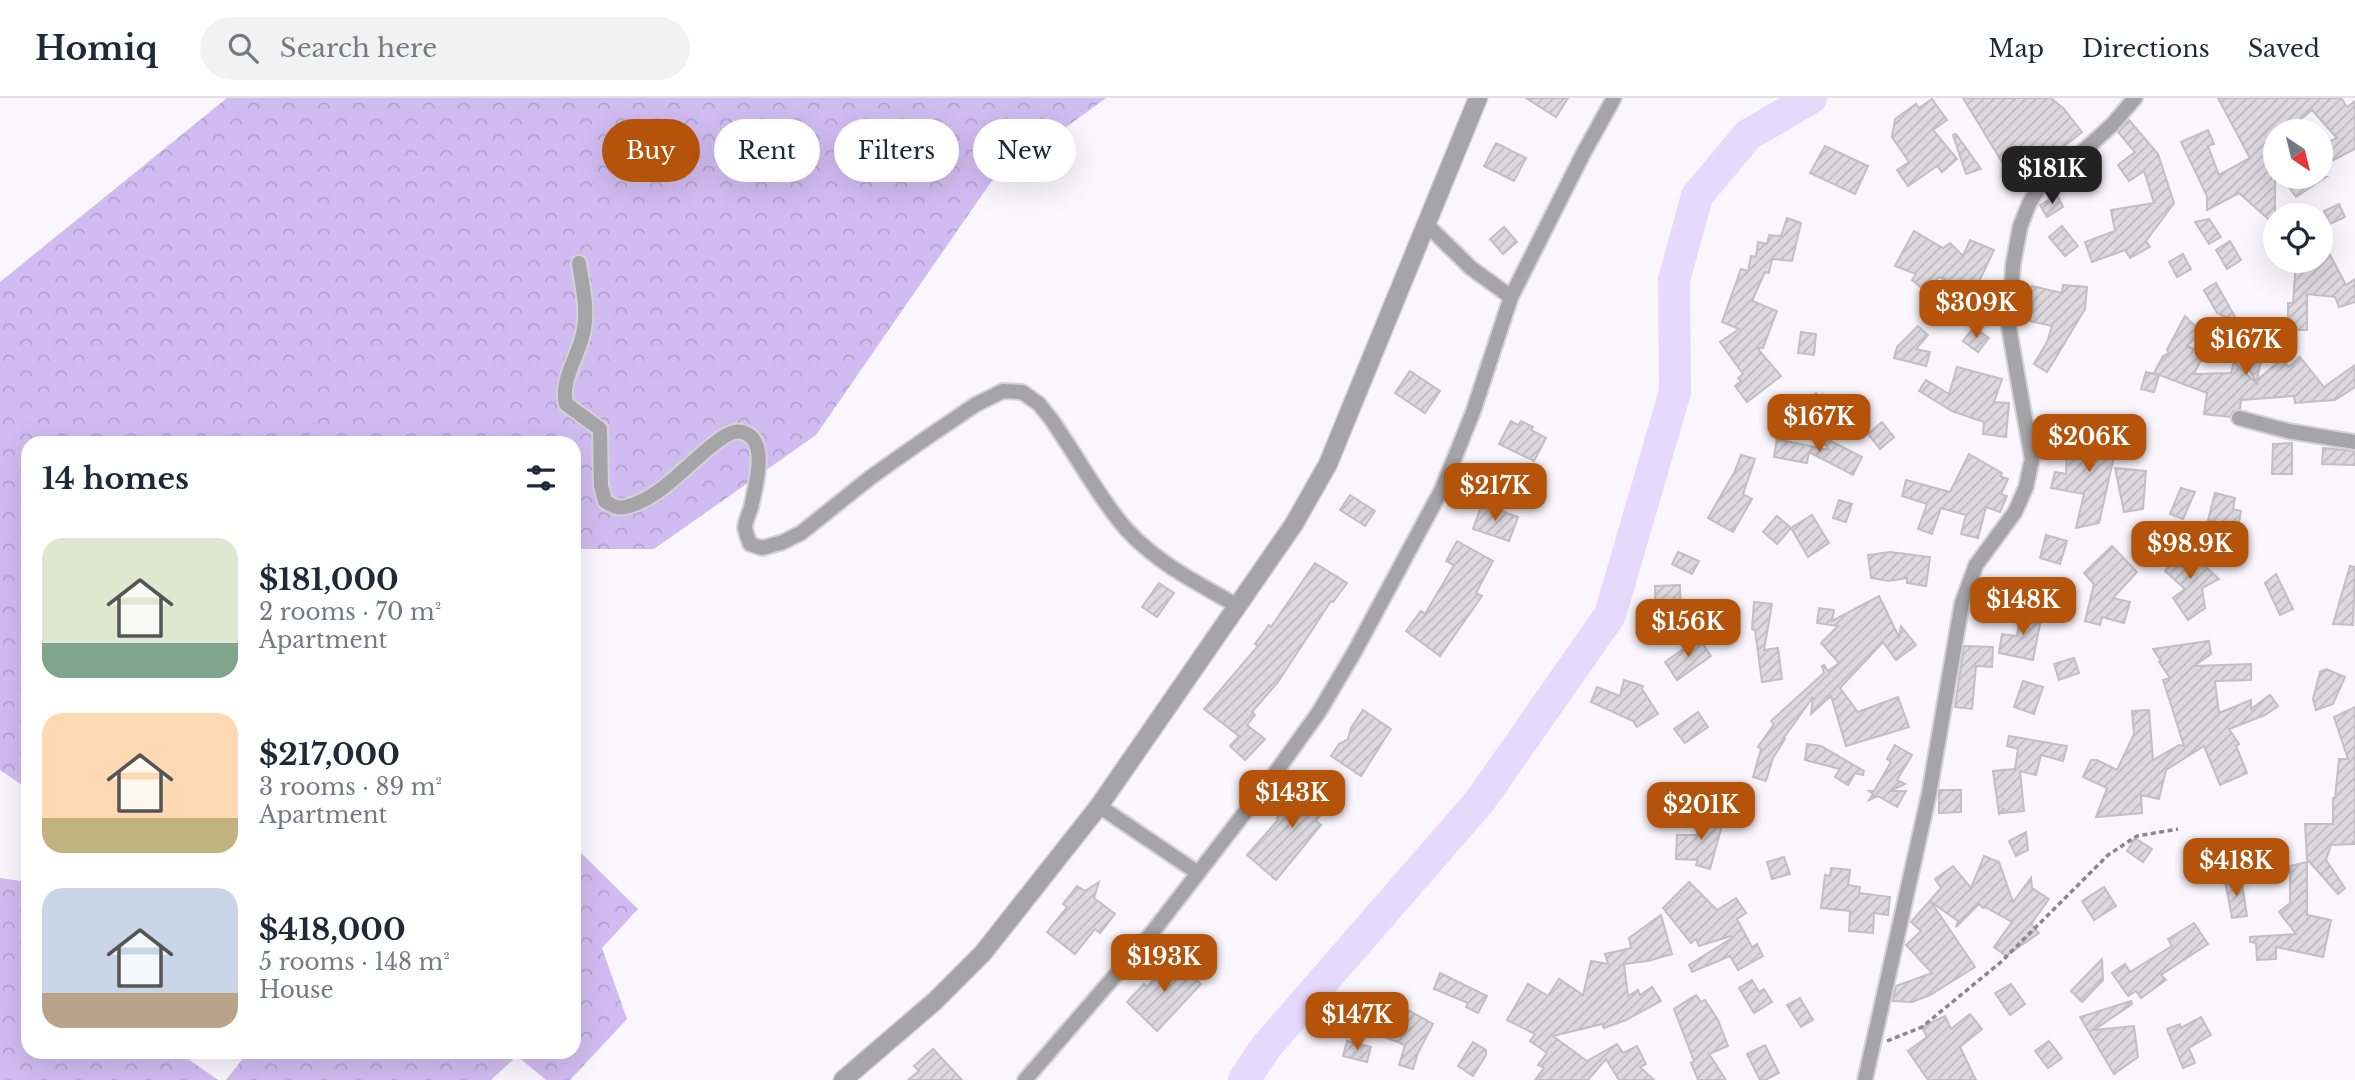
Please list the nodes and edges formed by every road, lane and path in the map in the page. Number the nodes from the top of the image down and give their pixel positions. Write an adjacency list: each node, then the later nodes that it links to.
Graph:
1 (1478, 98): 4 (street)
2 (1614, 98): 6 (street)
3 (2135, 98): 13 (street)
4 (1426, 224): 6 (street); 9 (street)
5 (579, 263): 9 (street)
6 (1511, 297): 12 (street)
7 (2239, 418): 8 (street)
8 (2355, 442)
9 (1238, 606): 10 (street)
10 (1099, 806): 12 (street); 14 (street)
11 (2178, 829): 13 (path)
12 (1198, 873): 15 (street)
13 (1872, 1047): 16 (street)
14 (843, 1080)
15 (1025, 1080)
16 (1865, 1080)

